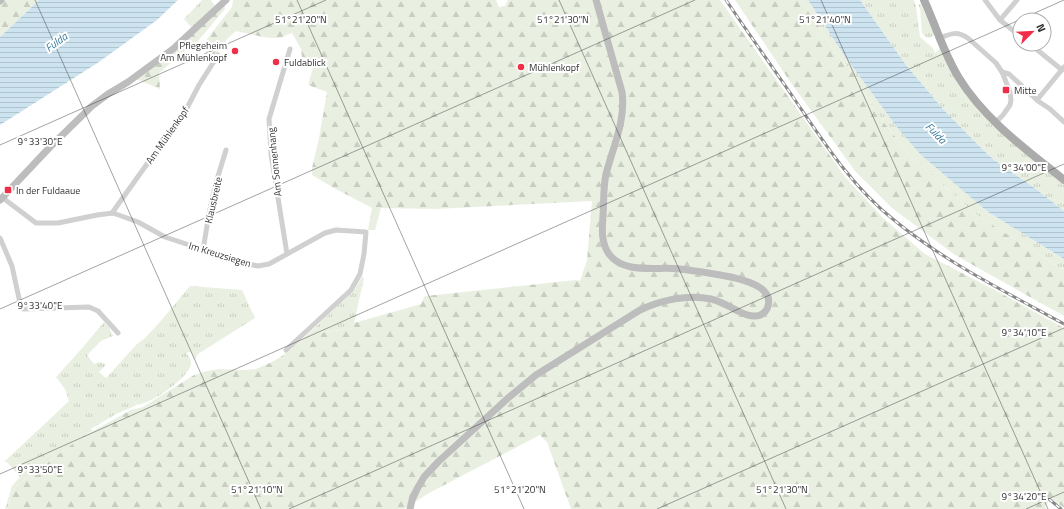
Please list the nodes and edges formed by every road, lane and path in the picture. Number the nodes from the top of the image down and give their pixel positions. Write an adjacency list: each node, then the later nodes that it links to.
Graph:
1 (226, 0): 19 (street)
2 (596, 0): 26 (street)
3 (924, 0): 8 (main road)
4 (985, 0): 6 (street)
5 (1017, 0): 6 (street)
6 (1000, 20): 7 (street)
7 (1012, 30)
8 (940, 38): 13 (street); 15 (main road)
9 (290, 49): 23 (street, Am Sonnenhang)
10 (1041, 52): 12 (street)
11 (218, 55): 20 (street, Am Mühlenkopf)
12 (1063, 68): 14 (street)
13 (1002, 72): 14 (street); 15 (street)
14 (1037, 100): 16 (street)
15 (996, 122): 18 (main road)
16 (1064, 122)
17 (226, 150): 22 (street, Klausbreite)
18 (1064, 180)
19 (1, 199): 20 (street, Im Kreuzsiegen)
20 (112, 213): 22 (street, Im Kreuzsiegen)
21 (0, 238): 24 (street)
22 (203, 250): 23 (street, Im Kreuzsiegen)
23 (287, 254): 25 (street, Im Kreuzsiegen)
24 (118, 333)
25 (286, 350)
26 (410, 509)

